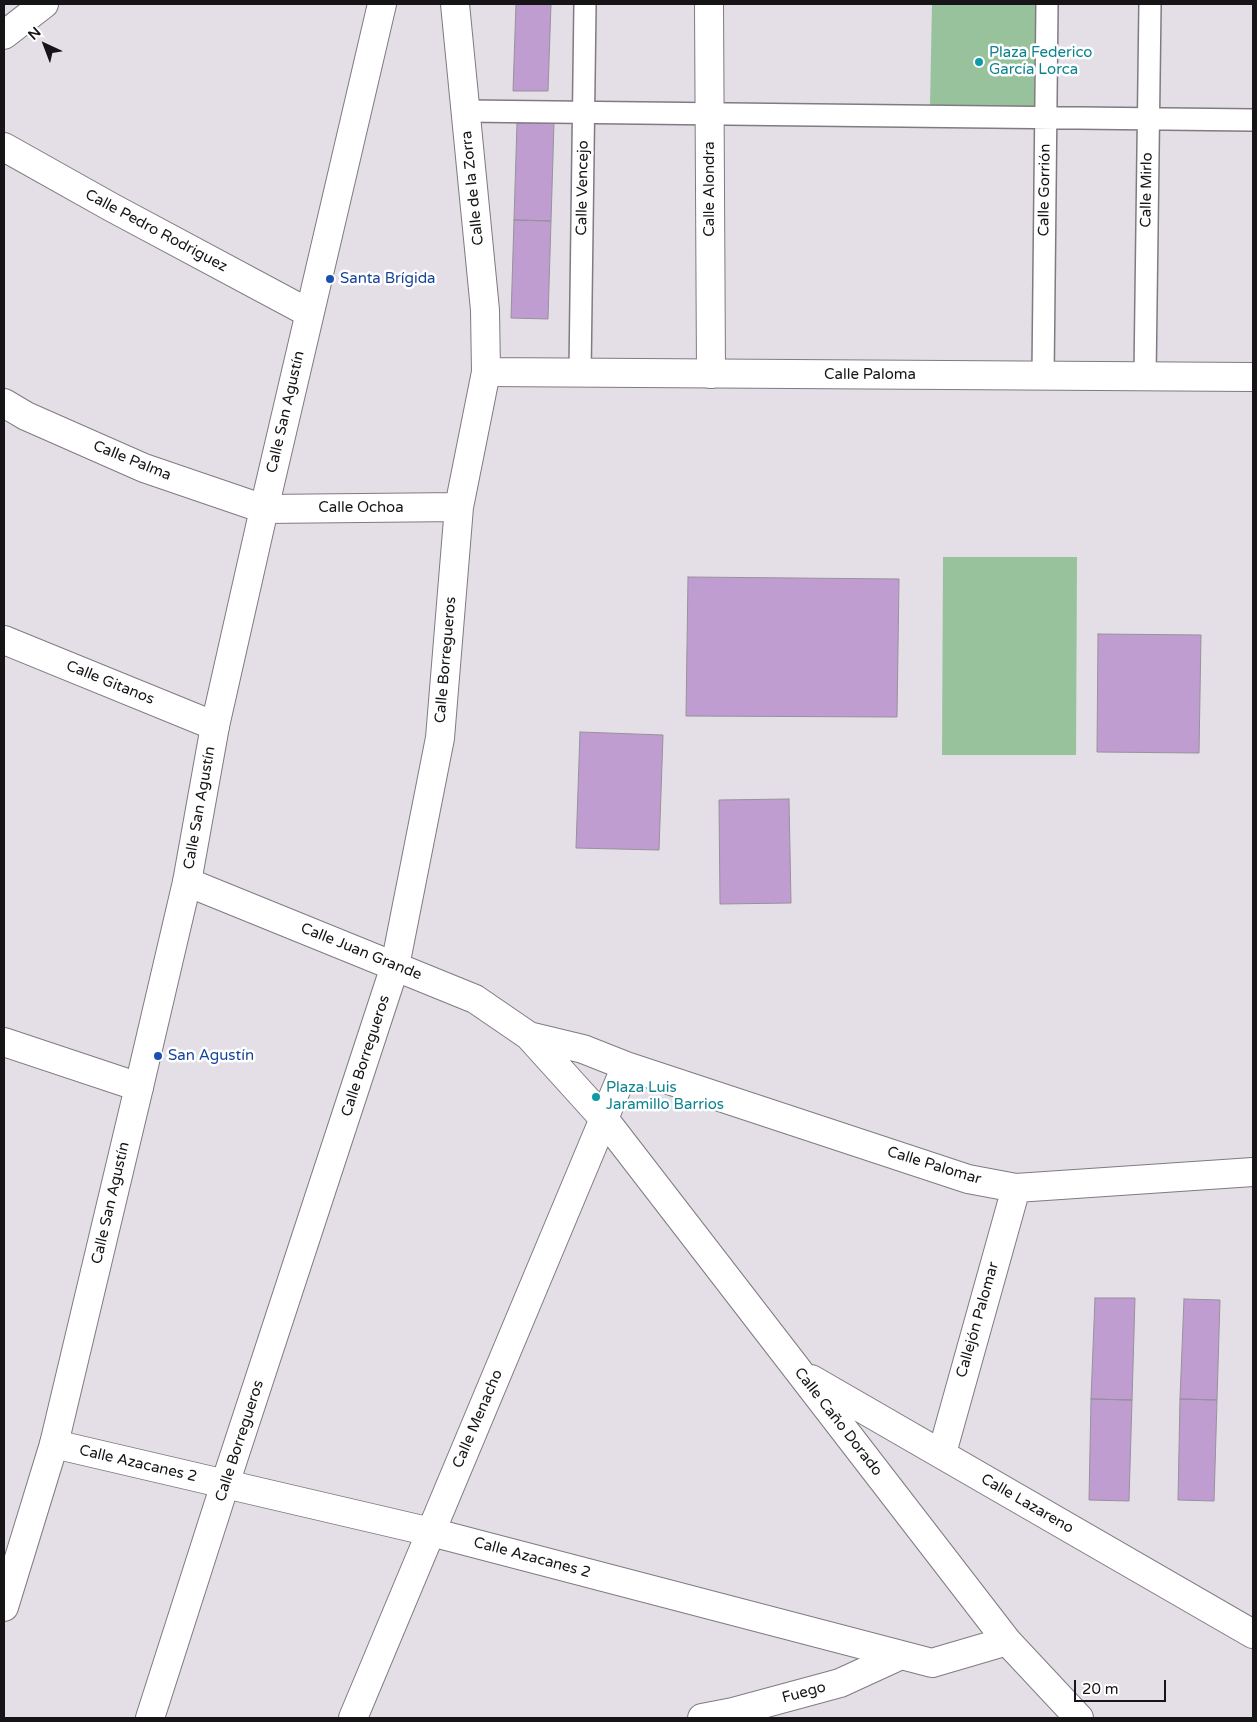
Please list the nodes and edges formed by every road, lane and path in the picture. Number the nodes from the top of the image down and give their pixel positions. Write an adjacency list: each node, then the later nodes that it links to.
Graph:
1 (44, 4): 8 (street)
2 (382, 4): 16 (street, Calle San Agustín)
3 (455, 4): 9 (street, Calle de la Zorra)
4 (585, 4): 10 (street, Calle Vencejo)
5 (709, 4): 11 (street, Calle Alondra)
6 (1047, 4): 12 (street, Calle Gorrión)
7 (1150, 4): 13 (street, Calle Mirlo)
8 (4, 35)
9 (465, 111): 10 (street); 17 (street, Calle de la Zorra)
10 (584, 113): 11 (street); 18 (street, Calle Vencejo)
11 (710, 114): 12 (street); 19 (street, Calle Alondra)
12 (1046, 118): 13 (street); 20 (street, Calle Gorrión)
13 (1148, 119): 14 (street); 21 (street, Calle Mirlo)
14 (1253, 120)
15 (4, 147): 16 (street, Calle Pedro Rodriguez)
16 (309, 313): 25 (street, Calle San Agustín)
17 (486, 372): 18 (street, Calle Paloma); 24 (street, Calle Borregueros)
18 (580, 373): 19 (street, Calle Paloma)
19 (711, 374): 20 (street, Calle Paloma)
20 (1043, 376): 21 (street, Calle Paloma)
21 (1145, 376): 22 (street, Calle Paloma)
22 (1253, 377)
23 (4, 403): 25 (street, Calle Palma)
24 (459, 507): 25 (street, Calle Ochoa); 29 (street, Calle Borregueros)
25 (264, 509): 27 (street, Calle San Agustín)
26 (4, 640): 27 (street, Calle Gitanos)
27 (215, 726): 28 (street, Calle San Agustín)
28 (187, 882): 29 (street, Calle Juan Grande); 33 (street, Calle San Agustín)
29 (396, 966): 30 (street, Calle Juan Grande); 40 (street, Calle Borregueros)
30 (529, 1036): 32 (street); 34 (street)
31 (4, 1042): 33 (street)
32 (626, 1066): 34 (street); 36 (street, Calle Palomar)
33 (139, 1087): 38 (street, Calle San Agustín)
34 (605, 1120): 37 (street, Calle Caño Dorado); 41 (street, Calle Menacho)
35 (1253, 1172): 36 (street, Calle Palomar)
36 (1016, 1188): 39 (street, Callejón Palomar)
37 (800, 1373): 39 (street, Calle Lazareno); 44 (street, Calle Caño Dorado)
38 (54, 1444): 40 (street, Calle Azacanes 2); 42 (street, Calle San Agustín)
39 (942, 1454): 43 (street, Calle Lazareno)
40 (225, 1484): 41 (street, Calle Azacanes 2); 46 (street, Calle Borregueros)
41 (431, 1532): 45 (street, Calle Azacanes 2); 47 (street, Calle Menacho)
42 (4, 1608)
43 (1253, 1634)
44 (1007, 1641): 45 (street, Calle Azacanes 2); 49 (street, Calle Caño Dorado)
45 (901, 1655): 48 (street, Fuego)
46 (150, 1718)
47 (353, 1718)
48 (702, 1718)
49 (1078, 1718)

